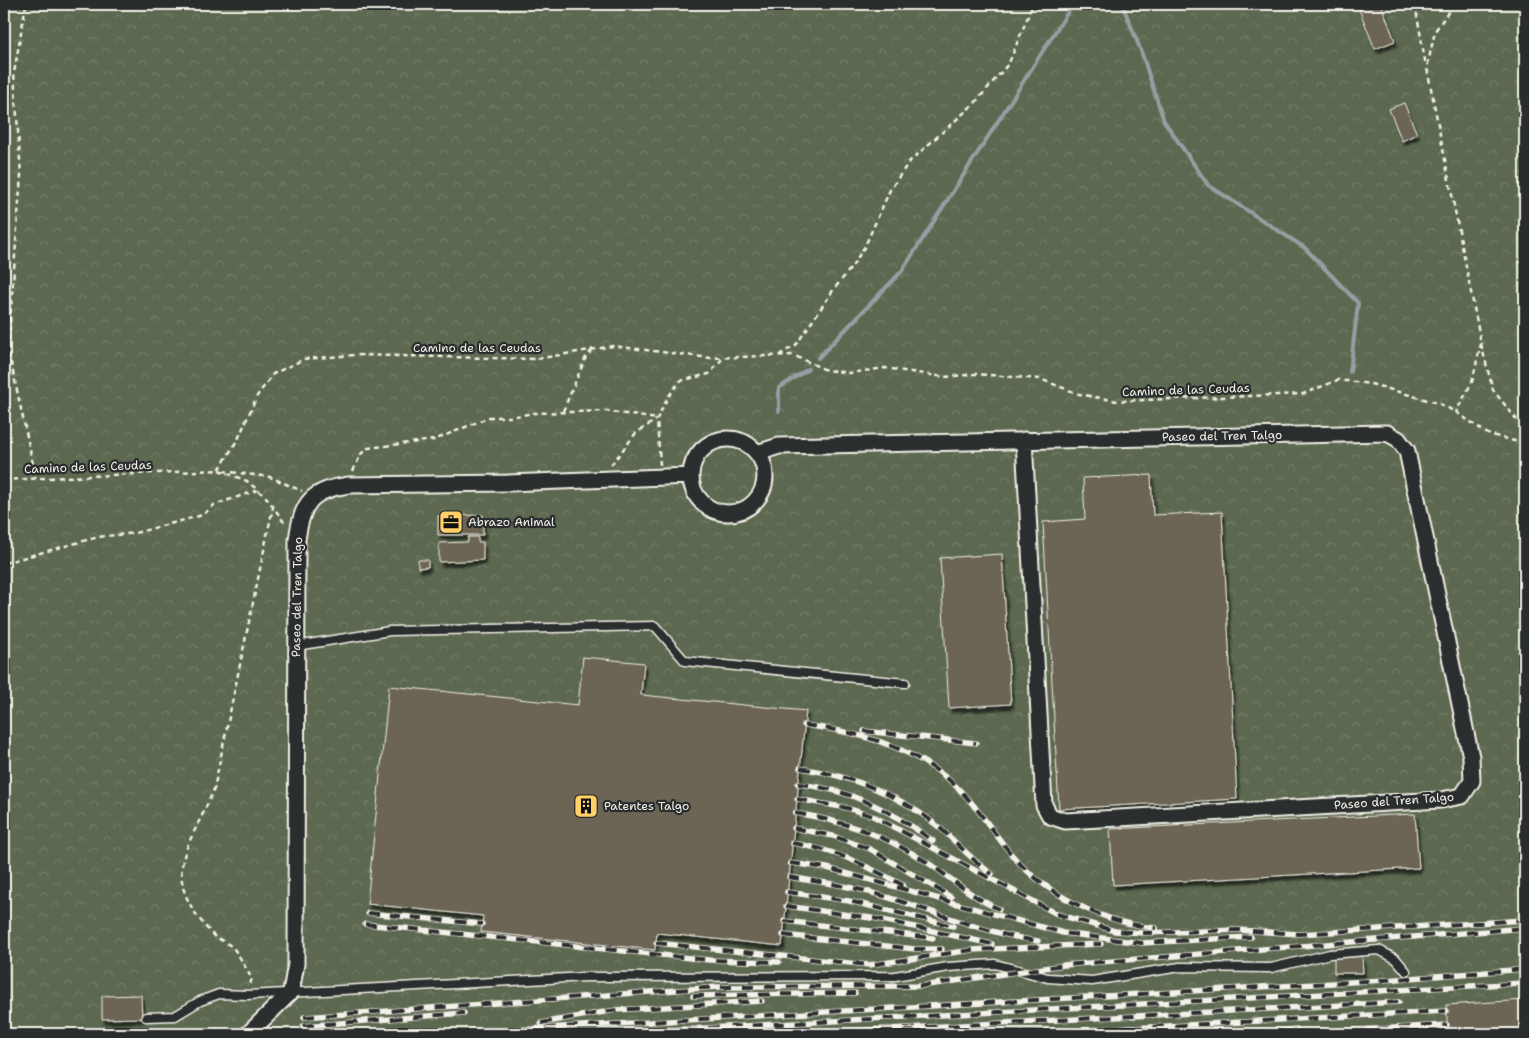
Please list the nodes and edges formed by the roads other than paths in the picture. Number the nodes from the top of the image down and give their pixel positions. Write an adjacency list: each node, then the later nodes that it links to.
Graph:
1 (1024, 440): 1 (street, Paseo del Tren Talgo); 2 (street, Paseo del Tren Talgo)
2 (757, 453): 3 (street); 3 (street)
3 (691, 476): 4 (street, Paseo del Tren Talgo)
4 (296, 646): 5 (lane); 7 (street, Paseo del Tren Talgo)
5 (905, 683)
6 (1406, 971): 7 (lane)
7 (291, 992): 8 (lane); 9 (street)
8 (146, 1017)
9 (248, 1034)

